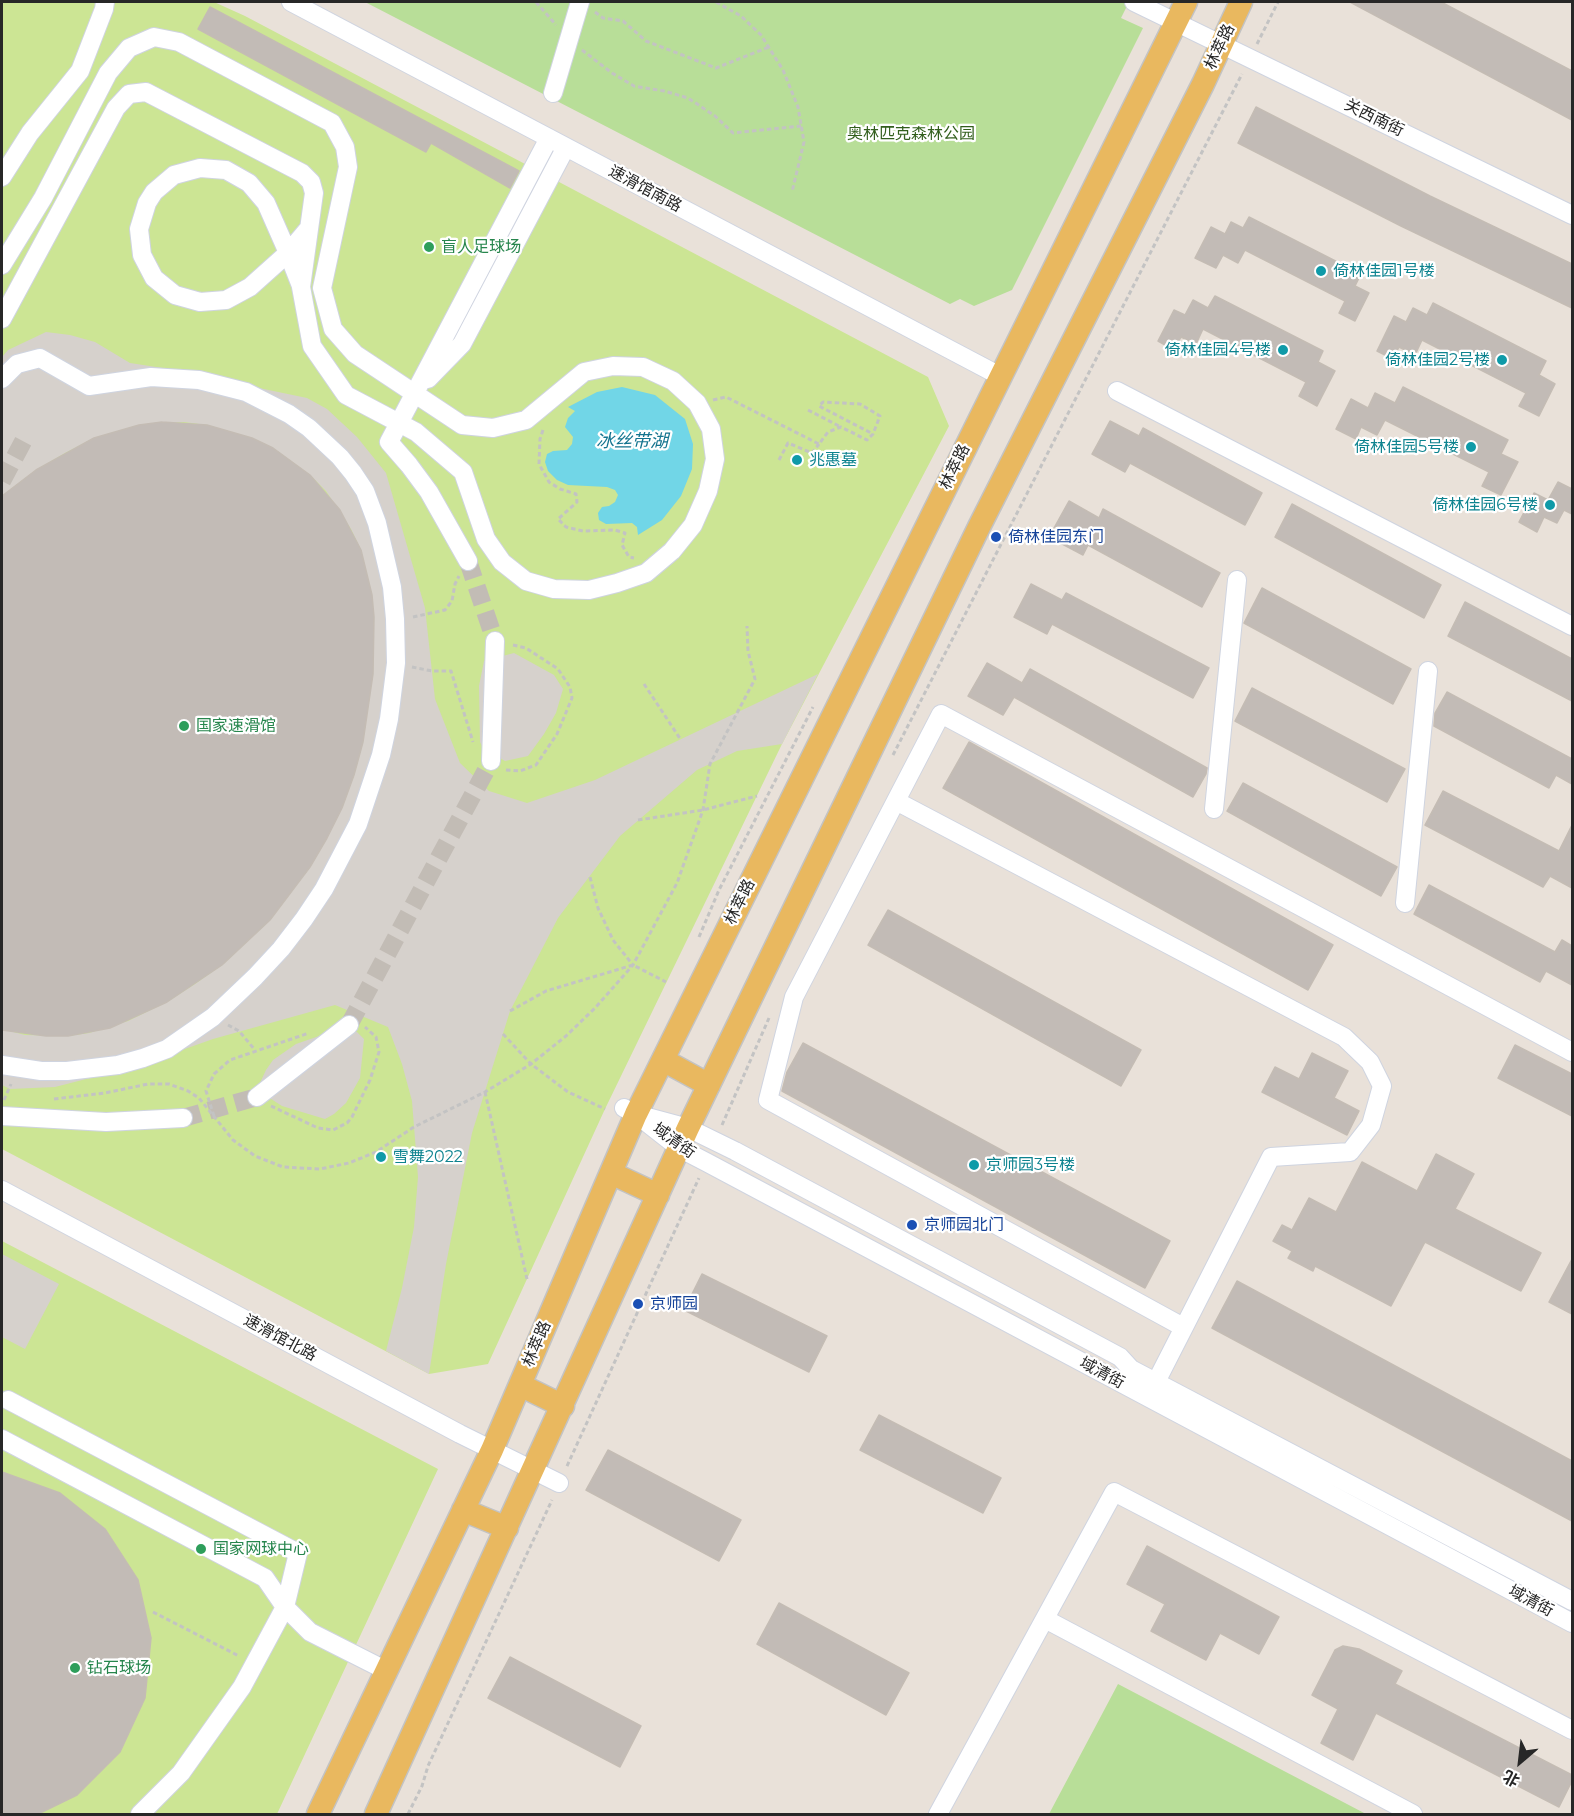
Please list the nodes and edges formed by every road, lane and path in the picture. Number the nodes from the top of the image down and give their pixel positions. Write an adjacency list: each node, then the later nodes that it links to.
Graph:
1 (105, 2): 17 (street)
2 (291, 2): 15 (street, 速滑馆南路)
3 (536, 2): 10 (path)
4 (716, 2): 12 (path)
5 (1134, 2): 9 (street, 关西南街)
6 (1186, 2): 9 (main road, 林萃路)
7 (1241, 2): 11 (main road, 林萃路)
8 (584, 4): 10 (street); 12 (path)
9 (1175, 22): 11 (street, 关西南街); 25 (main road, 林萃路)
10 (568, 39): 13 (street); 14 (path)
11 (1221, 44): 19 (street, 关西南街); 69 (main road, 林萃路)
12 (769, 47): 14 (path)
13 (553, 93)
14 (801, 126): 18 (path)
15 (549, 138): 16 (street, 速滑馆南路); 28 (street)
16 (566, 147): 25 (street, 速滑馆南路); 28 (street)
17 (2, 177)
18 (792, 192)
19 (1572, 215)
20 (309, 228): 21 (street); 23 (street); 24 (street)
21 (288, 253): 21 (street); 23 (street)
22 (2, 265): 28 (street)
23 (301, 287): 31 (street)
24 (2, 319)
25 (1000, 376): 66 (main road, 林萃路)
26 (2, 379): 40 (street)
27 (1117, 391): 42 (street)
28 (414, 393): 29 (street); 31 (street)
29 (697, 403): 35 (path); 37 (street)
30 (808, 410): 33 (path)
31 (398, 423): 37 (street); 38 (street)
32 (545, 423): 37 (path)
33 (841, 427): 34 (path); 35 (path)
34 (873, 434): 34 (path)
35 (819, 444): 36 (path)
36 (779, 460)
37 (656, 564)
38 (465, 565): 40 (path)
39 (1237, 580): 52 (street)
40 (396, 619): 44 (street)
41 (747, 626): 53 (path)
42 (1572, 626)
43 (495, 641): 49 (street); 49 (path)
44 (396, 663): 48 (path); 60 (street)
45 (1428, 672): 56 (street)
46 (644, 684): 47 (path)
47 (681, 741)
48 (477, 748)
49 (497, 766)
50 (757, 796): 53 (path)
51 (896, 801): 65 (street); 84 (street); 84 (street)
52 (1214, 809)
53 (703, 810): 54 (path); 57 (path)
54 (638, 820)
55 (590, 877): 57 (path)
56 (1406, 903)
57 (633, 965): 58 (path); 59 (path); 67 (path)
58 (666, 982)
59 (510, 1011)
60 (213, 1017): 64 (path); 68 (street)
61 (349, 1025): 71 (street); 71 (path)
62 (311, 1032): 64 (path)
63 (503, 1034): 67 (path)
64 (255, 1050): 78 (path)
65 (1572, 1052)
66 (663, 1060): 69 (main road); 75 (main road, 林萃路)
67 (531, 1064): 70 (path); 74 (path)
68 (8, 1066): 73 (path)
69 (709, 1084): 79 (main road, 林萃路)
70 (485, 1092): 78 (path); 83 (path)
71 (257, 1097)
72 (49, 1100): 78 (path)
73 (2, 1105)
74 (605, 1109)
75 (630, 1111): 79 (street, 域清街); 80 (main road, 林萃路)
76 (2, 1116): 77 (street)
77 (183, 1118)
78 (214, 1118)
79 (683, 1138): 82 (main road, 林萃路); 85 (street, 域清街); 99 (street, 域清街)
80 (611, 1173): 82 (main road); 86 (main road, 林萃路)
81 (2, 1190): 90 (street, 速滑馆北路)
82 (658, 1195): 88 (main road, 林萃路)
83 (527, 1279)
84 (1183, 1327): 85 (street)
85 (1156, 1382): 95 (street, 域清街)
86 (520, 1385): 88 (main road); 90 (main road, 林萃路)
87 (8, 1400): 96 (street)
88 (563, 1406): 91 (main road, 林萃路)
89 (2, 1439): 96 (street)
90 (492, 1450): 91 (street, 速滑馆北路); 93 (main road, 林萃路)
91 (533, 1471): 92 (street, 速滑馆北路); 94 (main road, 林萃路)
92 (559, 1483)
93 (463, 1510): 94 (main road); 101 (main road, 林萃路)
94 (507, 1528): 105 (main road, 林萃路)
95 (1572, 1601)
96 (285, 1607): 101 (street); 103 (street)
97 (153, 1612): 100 (path)
98 (1045, 1619): 102 (street); 106 (street); 107 (street)
99 (1572, 1623)
100 (232, 1652)
101 (387, 1671): 104 (main road, 林萃路)
102 (1572, 1730)
103 (140, 1815)
104 (318, 1815)
105 (376, 1815)
106 (938, 1815)
107 (1413, 1815)

